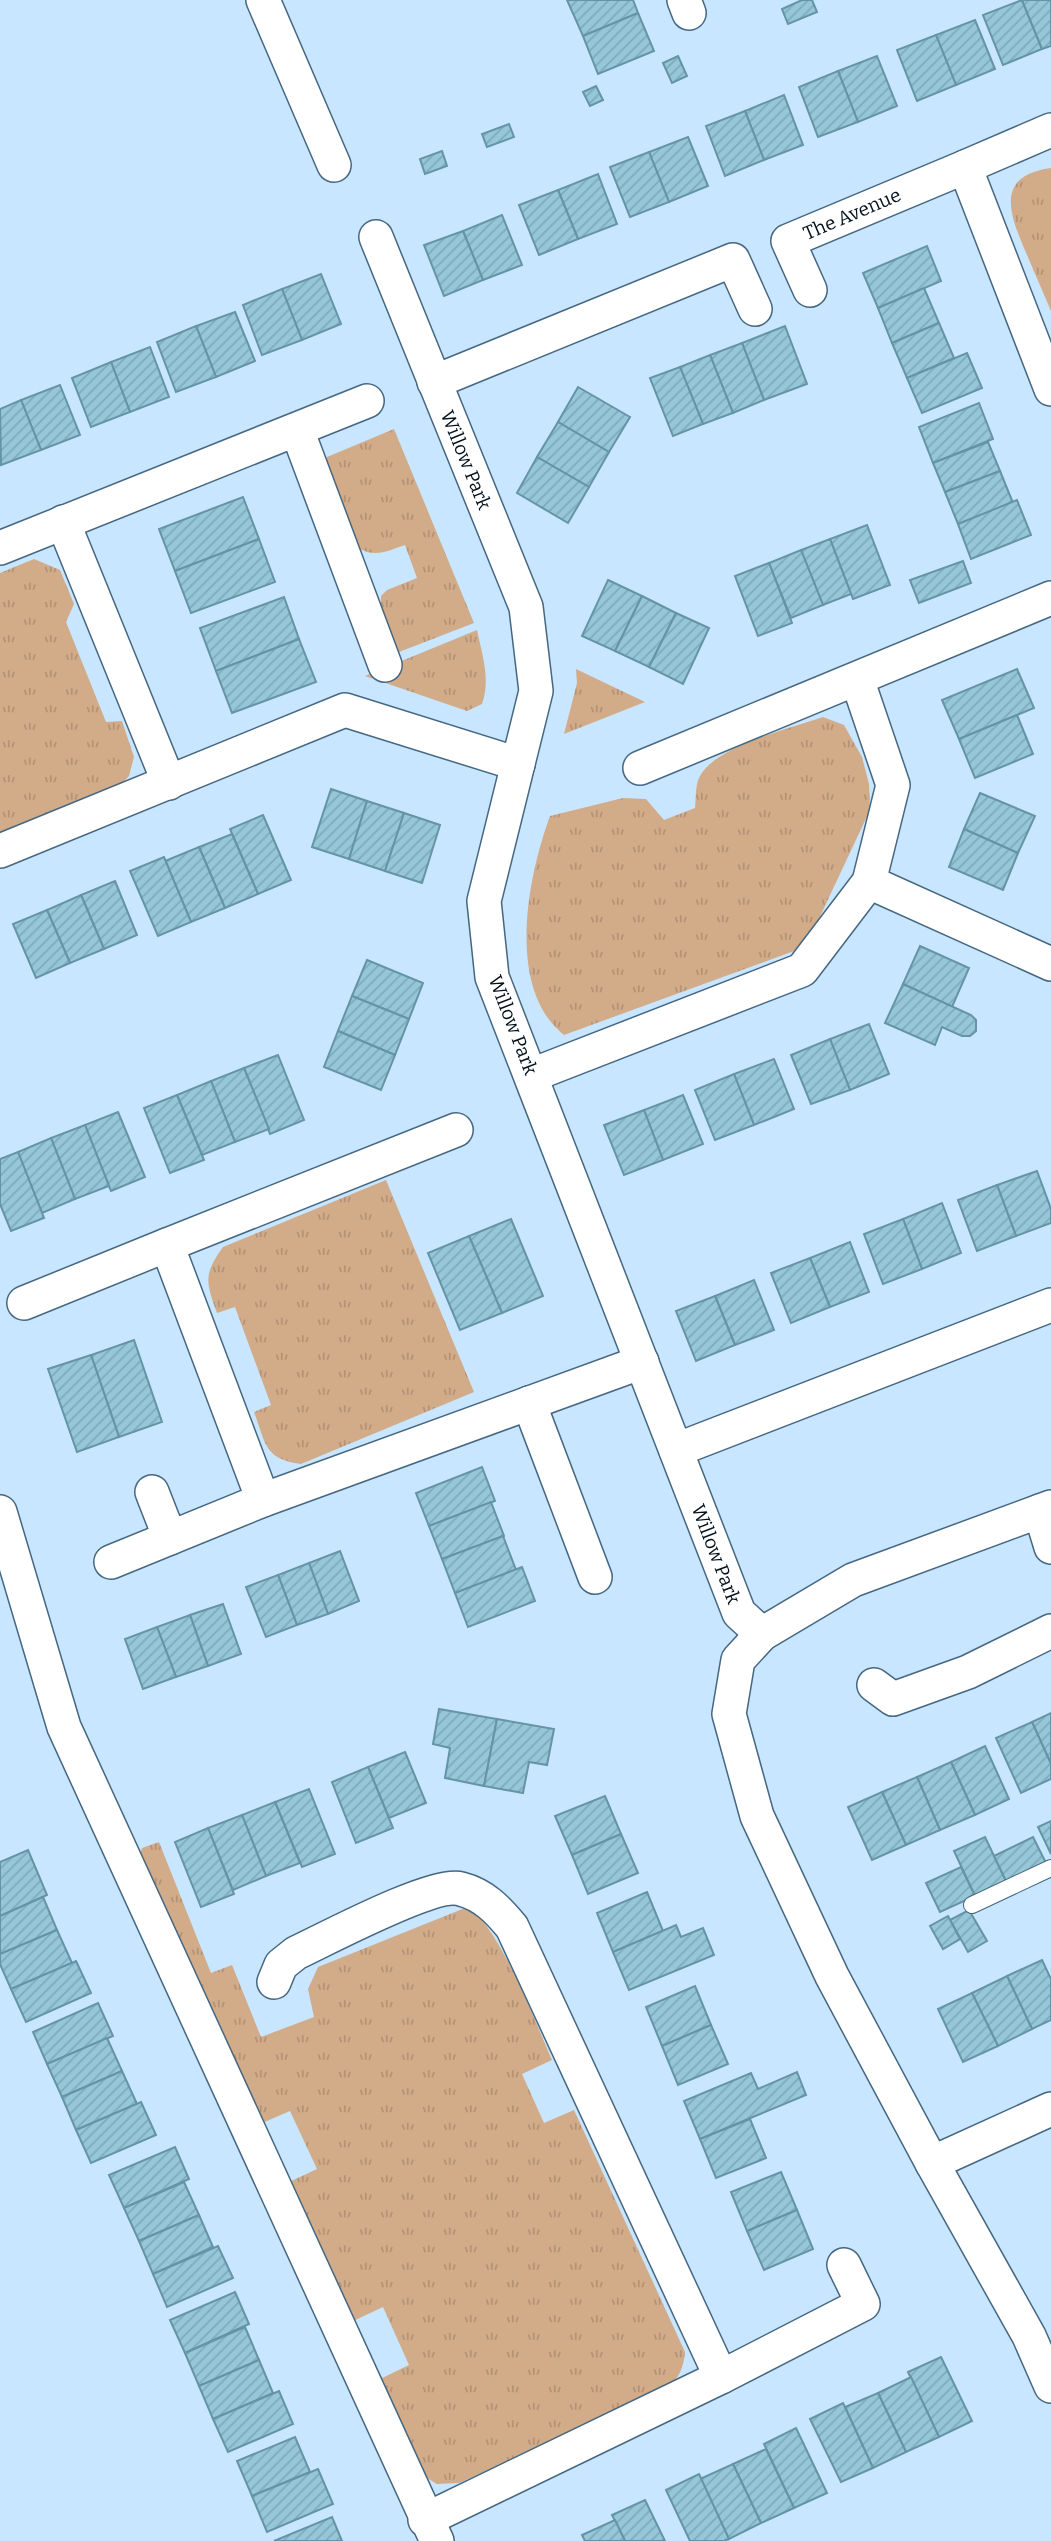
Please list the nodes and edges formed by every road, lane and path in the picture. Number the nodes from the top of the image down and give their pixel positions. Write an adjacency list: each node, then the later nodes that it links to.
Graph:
1 (263, 0): 3 (street)
2 (1051, 130): 4 (street, The Avenue)
3 (334, 165)
4 (965, 167): 6 (street, The Avenue); 9 (street)
5 (376, 237): 8 (street, Willow Park)
6 (810, 290)
7 (755, 309): 8 (street)
8 (434, 382): 17 (street, Willow Park)
9 (1051, 389)
10 (367, 401): 11 (street)
11 (297, 430): 12 (street); 15 (street)
12 (63, 522): 13 (street); 19 (street)
13 (0, 548)
14 (1051, 598): 16 (street)
15 (385, 665)
16 (857, 679): 18 (street); 21 (street)
17 (518, 764): 19 (street); 23 (street, Willow Park)
18 (640, 768)
19 (169, 783): 20 (street)
20 (0, 851)
21 (869, 882): 22 (street); 23 (street)
22 (1051, 964)
23 (532, 1075): 28 (street, Willow Park)
24 (456, 1130): 25 (street)
25 (167, 1245): 26 (street); 32 (street)
26 (24, 1303)
27 (1051, 1305): 30 (street)
28 (642, 1362): 29 (street); 30 (street, Willow Park)
29 (529, 1403): 32 (street); 38 (street)
30 (676, 1450): 40 (street, Willow Park)
31 (152, 1492): 35 (street)
32 (263, 1500): 35 (street)
33 (1045, 1509): 36 (street); 40 (street)
34 (0, 1512): 50 (street)
35 (170, 1538): 37 (street)
36 (1051, 1547)
37 (111, 1562)
38 (595, 1577)
39 (1051, 1631): 41 (street)
40 (762, 1634): 46 (street)
41 (874, 1685)
42 (1051, 1868): 43 (lane)
43 (972, 1905)
44 (274, 1982): 48 (street)
45 (1051, 2109): 46 (street)
46 (932, 2164): 49 (street)
47 (844, 2265): 48 (street)
48 (721, 2377): 50 (street)
49 (1051, 2386)
50 (431, 2530)

